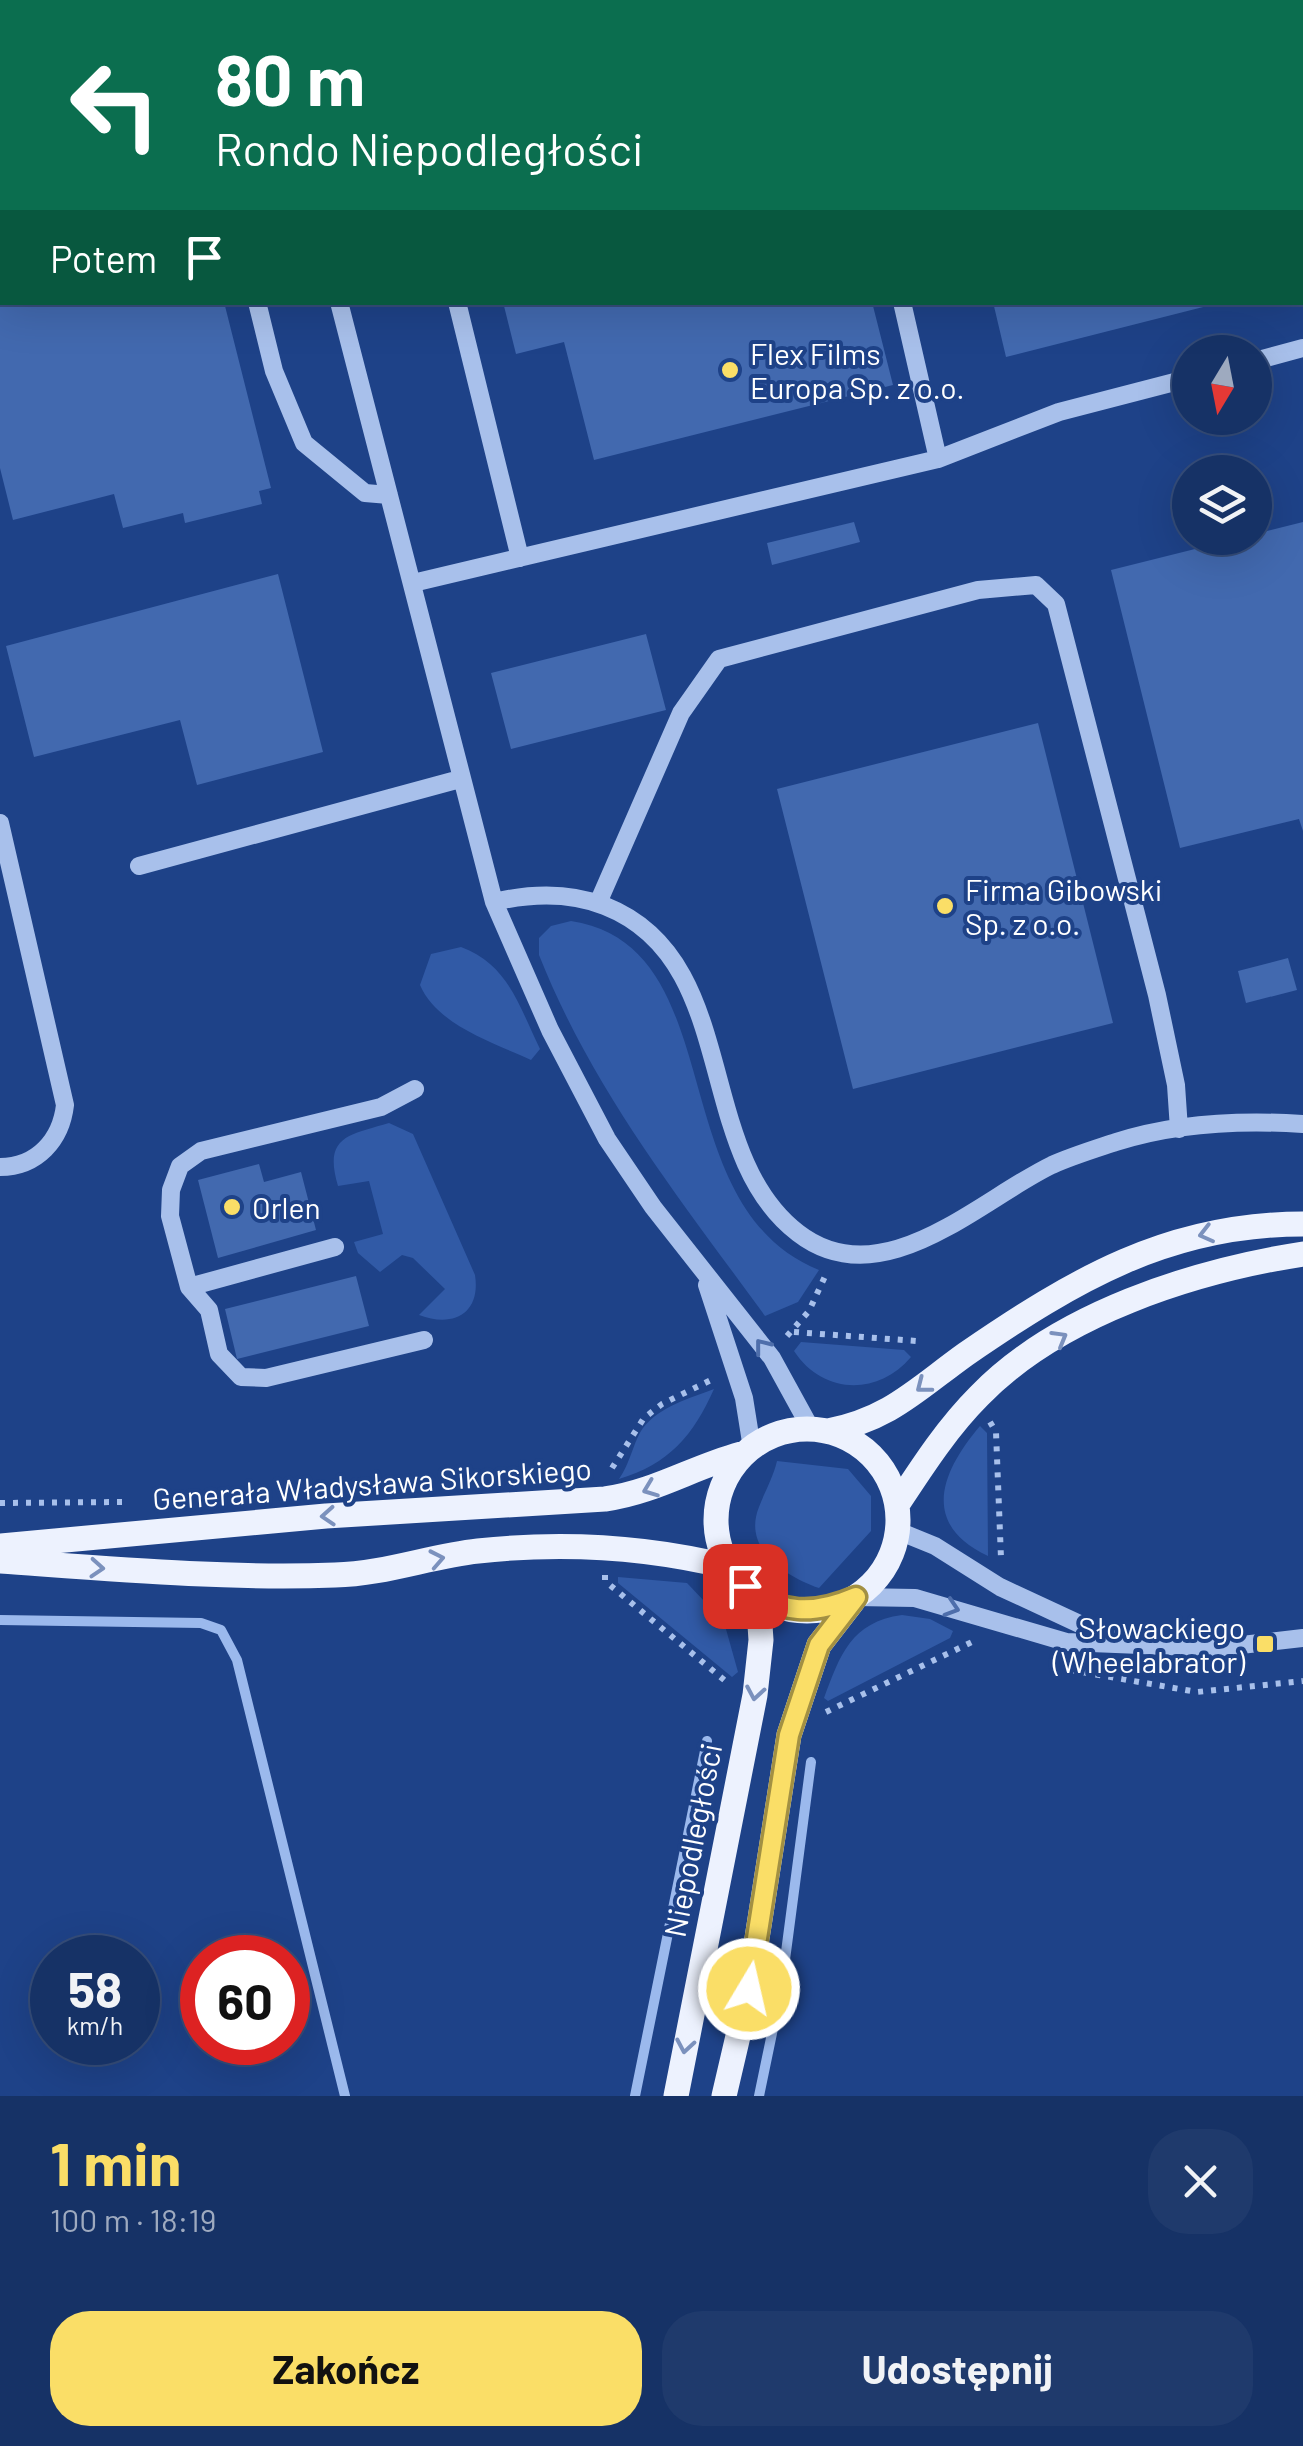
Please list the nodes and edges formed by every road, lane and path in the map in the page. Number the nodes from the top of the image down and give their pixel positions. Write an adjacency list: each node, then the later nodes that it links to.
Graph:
1 (258, 305): 9 (street)
2 (340, 305): 9 (street)
3 (458, 305): 10 (street)
4 (903, 305): 8 (street)
5 (1303, 348): 6 (street)
6 (1272, 356)
7 (1172, 383): 8 (street)
8 (938, 459): 10 (street)
9 (390, 495): 11 (street)
10 (520, 558): 11 (street)
11 (413, 583): 12 (street)
12 (460, 780): 14 (street); 15 (street)
13 (0, 823): 20 (street)
14 (139, 866)
15 (494, 902): 16 (street); 25 (street)
16 (598, 903): 19 (street); 23 (street)
17 (415, 1089): 26 (street)
18 (1303, 1124): 19 (street)
19 (1179, 1128): 23 (street)
20 (0, 1167)
21 (1303, 1224): 33 (main road, one-way to 33)
22 (335, 1247): 26 (street)
23 (834, 1249): 27 (path)
24 (1303, 1254): 36 (main road, one-way to 24)
25 (702, 1270): 33 (street, one-way to 25); 34 (street)
26 (189, 1287): 28 (street)
27 (794, 1332): 29 (path); 30 (path)
28 (424, 1340)
29 (782, 1340)
30 (917, 1341)
31 (717, 1377): 35 (path)
32 (990, 1421): 39 (path)
33 (819, 1430): 34 (main road); 36 (main road)
34 (746, 1451): 37 (main road, Generała Władysława Sikorskiego, one-way to 37); 40 (main road)
35 (604, 1476)
36 (897, 1518): 43 (main road); 45 (street)
37 (0, 1546)
38 (0, 1562): 40 (main road, one-way to 40)
39 (1012, 1566)
40 (728, 1567): 42 (main road)
41 (605, 1574): 49 (path)
42 (758, 1596): 43 (main road); 51 (main road, Niepodległości, one-way to 51)
43 (856, 1597): 45 (street, one-way to 45); 52 (main road)
44 (1303, 1638): 45 (street)
45 (1123, 1645)
46 (990, 1647): 50 (path)
47 (1064, 1669): 48 (path)
48 (1303, 1681)
49 (738, 1690)
50 (820, 1710)
51 (676, 2096)
52 (724, 2096)

